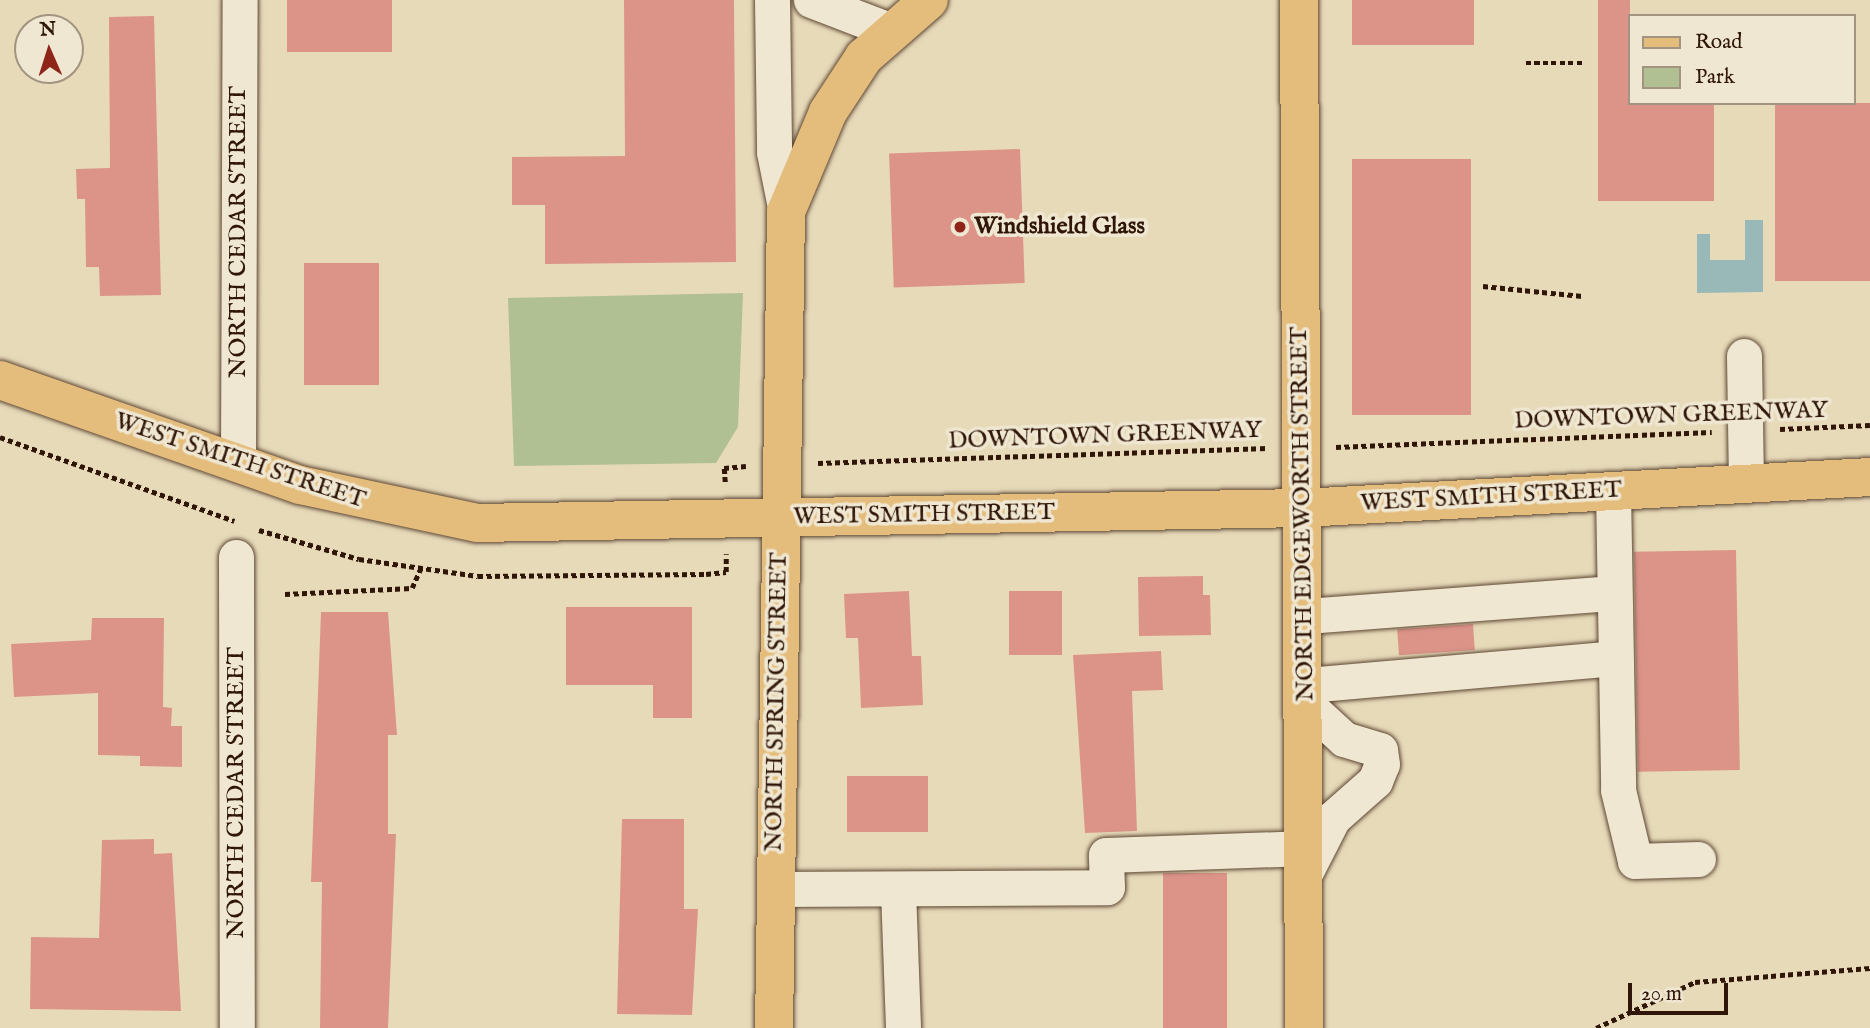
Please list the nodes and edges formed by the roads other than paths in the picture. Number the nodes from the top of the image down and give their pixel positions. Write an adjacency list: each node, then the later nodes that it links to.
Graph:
1 (240, 0): 10 (street, NORTH CEDAR STREET)
2 (772, 0): 7 (street, NORTH SPRING STREET)
3 (811, 0): 6 (street)
4 (929, 0): 6 (main road)
5 (1299, 0): 14 (main road, NORTH EDGEWORTH STREET)
6 (889, 30): 7 (main road)
7 (786, 212): 15 (main road, NORTH SPRING STREET)
8 (1744, 356): 12 (street)
9 (0, 380): 10 (main road, WEST SMITH STREET)
10 (238, 463): 15 (main road, WEST SMITH STREET)
11 (1870, 477): 12 (main road, WEST SMITH STREET)
12 (1746, 484): 13 (main road, WEST SMITH STREET)
13 (1613, 491): 14 (main road, WEST SMITH STREET); 17 (street)
14 (1302, 508): 15 (main road, WEST SMITH STREET); 18 (main road, NORTH EDGEWORTH STREET)
15 (779, 518): 23 (main road, NORTH SPRING STREET)
16 (236, 557): 25 (street, NORTH CEDAR STREET)
17 (1615, 593): 18 (street); 19 (street)
18 (1306, 616): 20 (main road, NORTH EDGEWORTH STREET)
19 (1615, 658): 20 (street); 22 (street)
20 (1307, 695): 21 (main road, NORTH EDGEWORTH STREET); 21 (street)
21 (1306, 859): 24 (street); 28 (main road, NORTH EDGEWORTH STREET)
22 (1698, 859)
23 (775, 889): 24 (street); 26 (main road, NORTH SPRING STREET)
24 (898, 890): 27 (street)
25 (237, 1028)
26 (774, 1028)
27 (903, 1028)
28 (1304, 1028)

